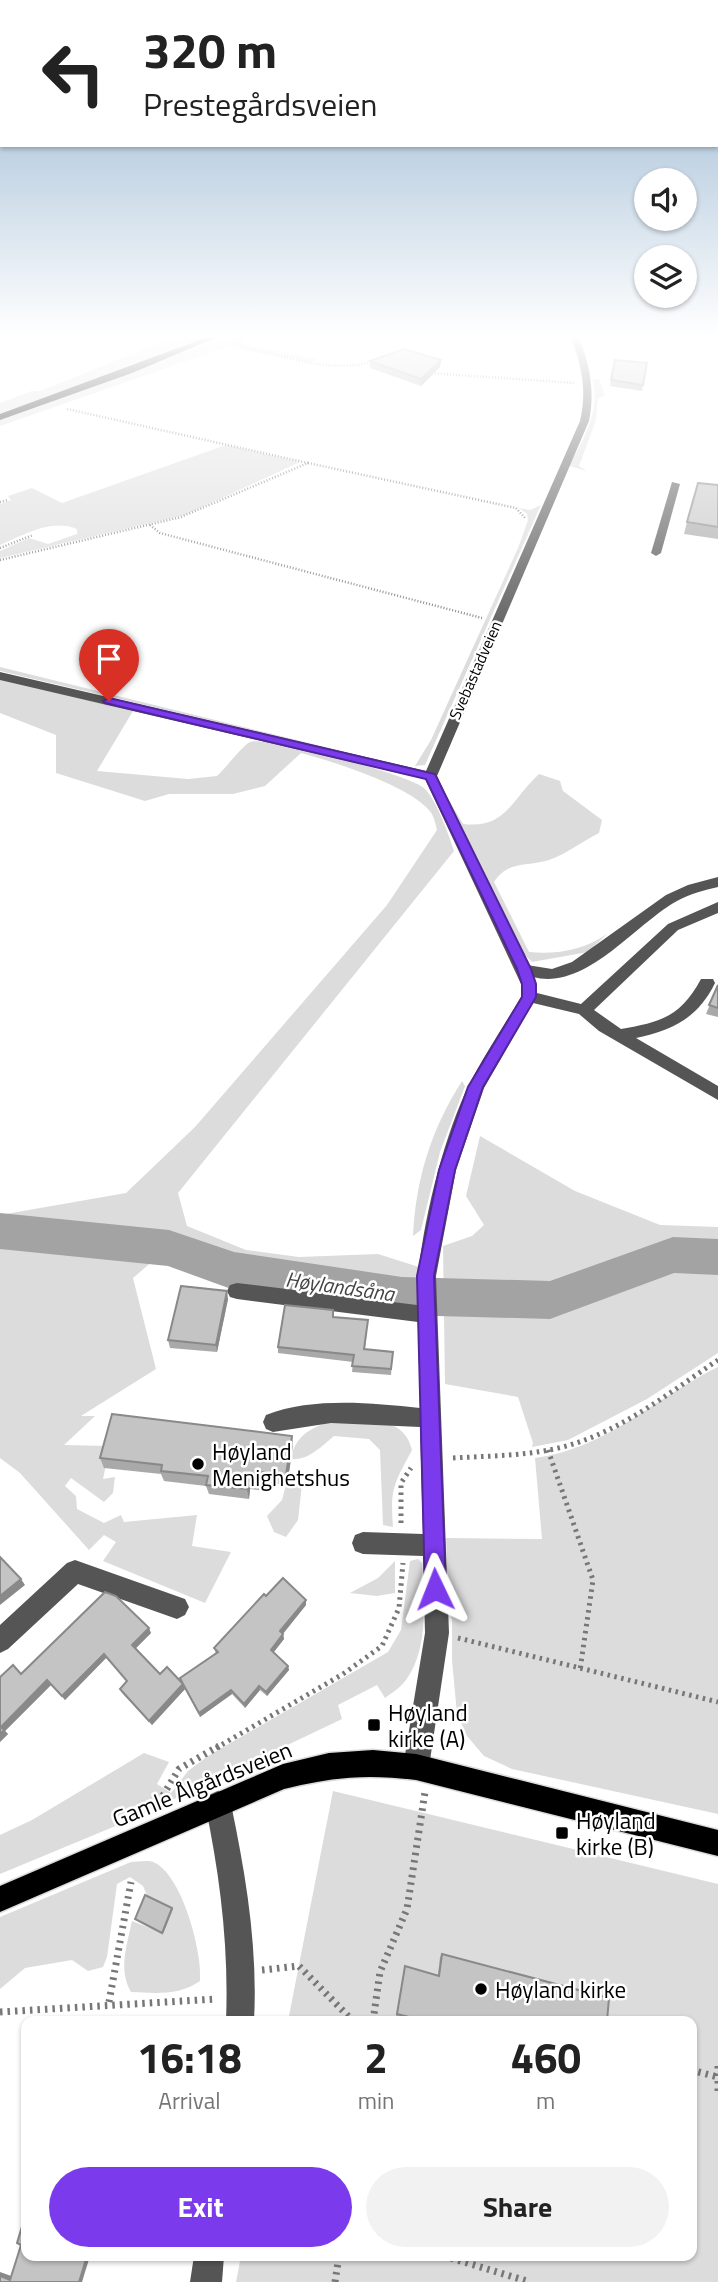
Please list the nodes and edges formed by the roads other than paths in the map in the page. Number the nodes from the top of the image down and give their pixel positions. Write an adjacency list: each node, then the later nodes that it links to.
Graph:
1 (575, 444): 5 (street, Svebastadveien)
2 (675, 484): 3 (street)
3 (656, 553)
4 (0, 676): 5 (street)
5 (430, 776): 8 (street)
6 (718, 882): 8 (street)
7 (718, 907): 11 (street)
8 (524, 969): 10 (street)
9 (707, 983): 12 (street)
10 (529, 997): 11 (street); 15 (street)
11 (584, 1010): 12 (street)
12 (621, 1035): 13 (street)
13 (718, 1094)
14 (237, 1291): 15 (street)
15 (425, 1311): 16 (street)
16 (428, 1418): 17 (street); 19 (street)
17 (273, 1422)
18 (363, 1543): 19 (street)
19 (434, 1545): 22 (street)
20 (177, 1607): 21 (street)
21 (0, 1641)
22 (422, 1769): 23 (main road, Gamle Ålgårdsveien); 24 (main road, Gamle Ålgårdsveien)
23 (218, 1804): 25 (main road, Gamle Ålgårdsveien); 26 (street)
24 (718, 1843)
25 (0, 1899)
26 (241, 2011)
27 (208, 2261): 28 (street)
28 (206, 2282)

